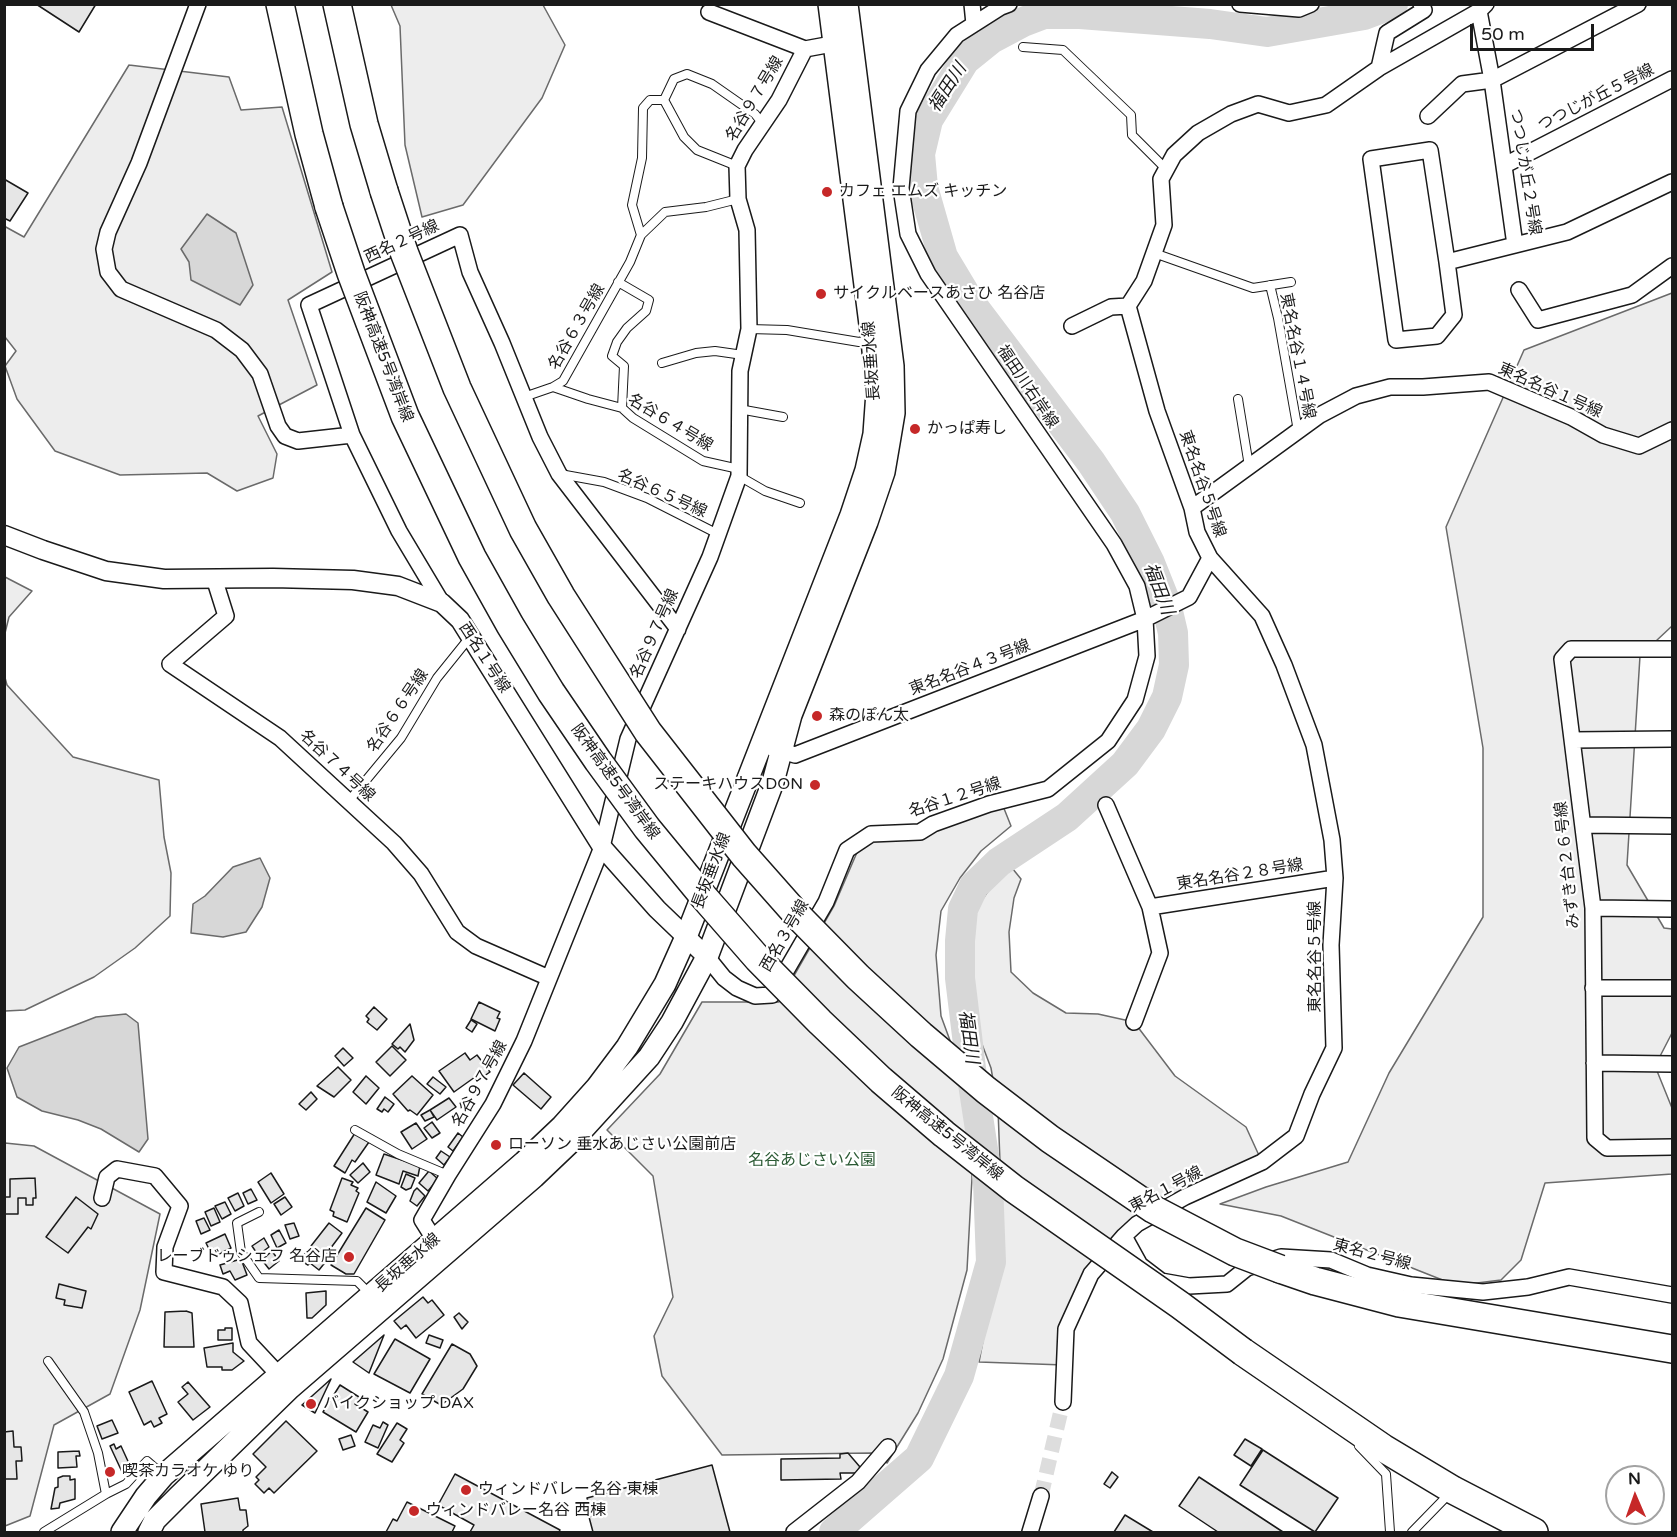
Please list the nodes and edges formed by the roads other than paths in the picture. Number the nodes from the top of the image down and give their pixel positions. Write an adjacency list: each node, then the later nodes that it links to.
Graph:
1 (198, 4): 52 (street)
2 (280, 4): 102 (highway, 阪神高速5号湾岸線, bridge)
3 (337, 4): 99 (highway, bridge)
4 (829, 4): 15 (main road, 長坂垂水線)
5 (847, 4): 15 (main road, 長坂垂水線)
6 (972, 4): 14 (street)
7 (1009, 4): 14 (street, 福田川右岸線)
8 (1240, 4): 9 (street)
9 (1311, 4)
10 (1638, 4): 20 (street)
11 (1422, 7): 18 (street)
12 (1483, 8): 18 (street); 20 (street, つつじが丘２号線)
13 (709, 12): 17 (street)
14 (974, 24): 63 (street, 福田川右岸線)
15 (843, 42): 17 (street, 名谷９７号線); 41 (main road, 長坂垂水線); 69 (main road, 長坂垂水線)
16 (1023, 47): 26 (lane)
17 (805, 49): 23 (street, 名谷９７号線)
18 (1379, 69): 26 (street)
19 (1672, 79): 24 (street, つつじが丘５号線)
20 (1492, 80): 22 (street); 24 (street, つつじが丘２号線)
21 (664, 100): 23 (lane); 25 (lane); 29 (lane)
22 (1428, 116)
23 (763, 124): 25 (street, 名谷９７号線)
24 (1504, 165): 30 (street, つつじが丘２号線)
25 (737, 166): 28 (street, 名谷９７号線)
26 (1166, 169): 31 (street)
27 (1672, 182): 30 (street, つつじが丘２号線)
28 (738, 200): 29 (lane); 40 (street, 名谷９７号線)
29 (641, 235): 34 (lane, 名谷６３号線)
30 (1515, 245): 32 (street)
31 (1154, 253): 36 (lane); 38 (street)
32 (1447, 262): 32 (street)
33 (1672, 266): 37 (street)
34 (618, 282): 44 (lane, 名谷６３号線); 47 (lane, 名谷６３号線)
35 (1291, 282): 36 (lane)
36 (1270, 285): 51 (lane, 東名名谷１４号線)
37 (1519, 290)
38 (1128, 306): 39 (street); 57 (street, 東名名谷５号線)
39 (1072, 326)
40 (749, 329): 41 (lane); 42 (street, 名谷９７号線)
41 (872, 340): 69 (main road, 長坂垂水線)
42 (743, 355): 43 (lane); 48 (street, 名谷９７号線)
43 (662, 363)
44 (553, 387): 45 (lane, 名谷６３号線); 47 (lane, 名谷６４号線)
45 (524, 397): 52 (street, 西名２号線); 55 (street, 西名２号線)
46 (1238, 399): 53 (lane)
47 (622, 408): 54 (lane, 名谷６４号線)
48 (739, 409): 49 (lane); 54 (street, 名谷９７号線)
49 (783, 417)
50 (1672, 430): 51 (street, 東名名谷１号線)
51 (1298, 431): 53 (street, 東名名谷１号線)
52 (352, 435): 62 (street, 西名２号線)
53 (1249, 466): 57 (street, 東名名谷１号線)
54 (739, 472): 56 (lane, 名谷６４号線); 58 (street, 名谷９７号線)
55 (559, 474): 58 (lane, 名谷６５号線); 64 (street, 西名２号線)
56 (800, 502)
57 (1192, 508): 60 (street, 東名名谷５号線)
58 (718, 534): 64 (street, 名谷９７号線)
59 (4, 535): 61 (street, 西名１号線)
60 (1210, 558): 63 (street, 東名名谷４３号線); 76 (street, 東名名谷５号線)
61 (214, 578): 62 (street, 西名１号線); 71 (street, 名谷７４号線)
62 (442, 603): 65 (street, 西名１号線)
63 (1145, 619): 69 (street, 東名名谷４３号線); 70 (street, 福田川右岸線)
64 (678, 629): 75 (street, 名谷９７号線)
65 (471, 636): 71 (lane, 名谷６６号線); 75 (street, 西名１号線)
66 (1672, 649): 68 (street, みずき台２６号線)
67 (1672, 739): 68 (street)
68 (1573, 740): 73 (street, みずき台２６号線)
69 (771, 747): 81 (main road, 長坂垂水線); 82 (main road, 長坂垂水線)
70 (1048, 789): 77 (street, 名谷１２号線)
71 (348, 802): 83 (street, 名谷７４号線)
72 (1106, 806): 78 (street)
73 (1583, 825): 74 (street); 79 (street, みずき台２６号線)
74 (1672, 826)
75 (602, 847): 81 (street, 西名１号線); 83 (street, 名谷９７号線)
76 (1335, 878): 78 (street, 東名名谷２８号線); 91 (street, 東名名谷５号線)
77 (831, 888): 82 (street, 西名３号線)
78 (1150, 907): 86 (street)
79 (1593, 908): 80 (street); 84 (street, みずき台２６号線)
80 (1672, 909)
81 (686, 937): 82 (street, 西名１号線); 96 (main road, 長坂垂水線)
82 (706, 957): 96 (main road, 長坂垂水線)
83 (549, 978): 92 (street, 名谷９７号線)
84 (1593, 988): 85 (street); 87 (street, みずき台２６号線)
85 (1672, 988)
86 (1134, 1022)
87 (1594, 1063): 88 (street); 90 (street, みずき台２６号線)
88 (1672, 1064)
89 (355, 1130): 92 (lane)
90 (1672, 1147)
91 (1262, 1162): 95 (street, 東名１号線)
92 (448, 1175): 96 (street, 名谷９７号線)
93 (102, 1198): 101 (street)
94 (259, 1212): 97 (lane)
95 (1124, 1236): 98 (street, 東名２号線); 103 (street, 東名１号線)
96 (439, 1248): 97 (main road, 長坂垂水線); 113 (main road, 長坂垂水線)
97 (372, 1295): 101 (main road, 長坂垂水線)
98 (1672, 1295)
99 (1672, 1348)
100 (48, 1361): 109 (lane)
101 (279, 1375): 107 (main road, 長坂垂水線)
102 (1304, 1395): 104 (lane); 108 (highway, 阪神高速5号湾岸線)
103 (1063, 1402)
104 (1347, 1434)
105 (1356, 1442): 116 (lane)
106 (888, 1447): 114 (street)
107 (164, 1475): 109 (lane); 112 (main road, 長坂垂水線)
108 (1453, 1490): 117 (lane); 118 (highway, 阪神高速5号湾岸線)
109 (106, 1494): 111 (lane)
110 (1041, 1496): 115 (street)
111 (44, 1533)
112 (122, 1533)
113 (148, 1533)
114 (794, 1533)
115 (1030, 1533)
116 (1390, 1533)
117 (1412, 1533)
118 (1534, 1533)

